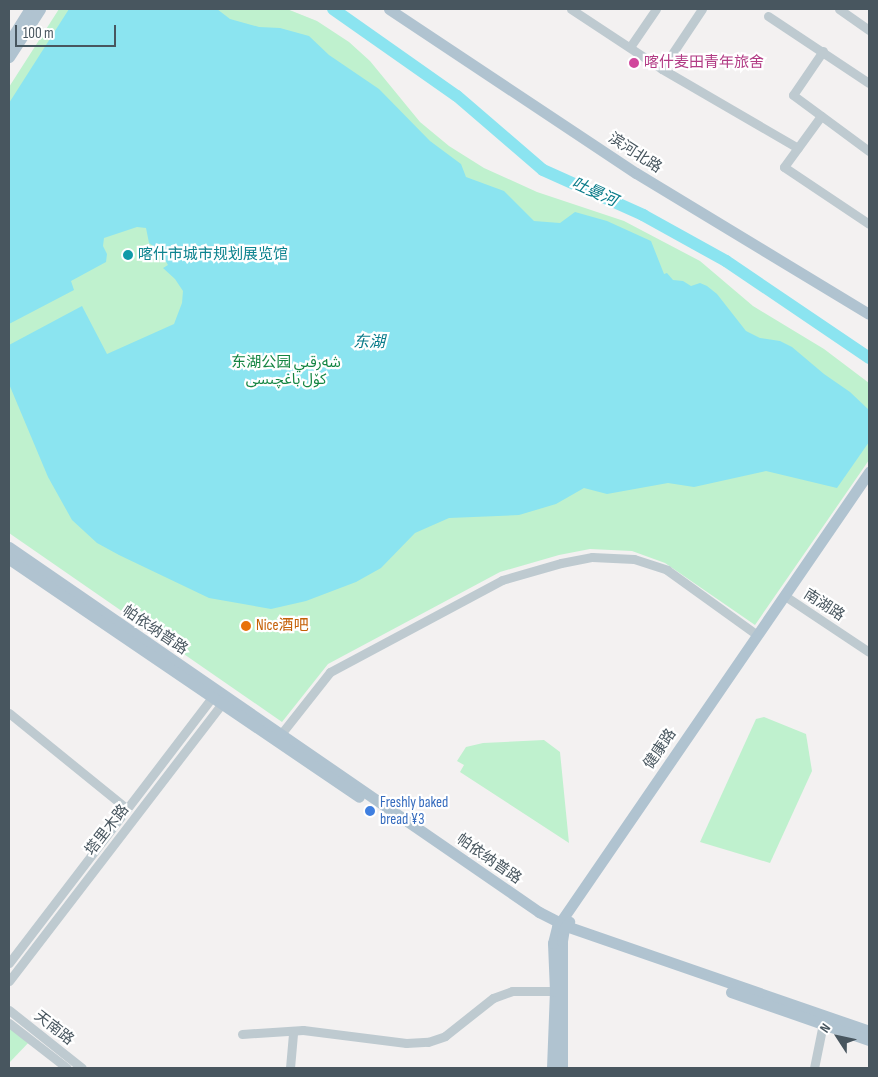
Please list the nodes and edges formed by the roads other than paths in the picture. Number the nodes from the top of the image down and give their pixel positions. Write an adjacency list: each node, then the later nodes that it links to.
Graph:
1 (30, 9): 10 (main road)
2 (40, 9): 13 (main road)
3 (389, 9): 20 (main road, 滨河北路)
4 (571, 9): 11 (street)
5 (656, 9): 11 (street)
6 (702, 9): 14 (street)
7 (839, 9): 9 (street)
8 (768, 16): 12 (street)
9 (869, 30)
10 (9, 42)
11 (630, 48): 14 (street)
12 (823, 52): 15 (street); 16 (street)
13 (9, 57)
14 (662, 69): 17 (street)
15 (869, 84)
16 (821, 116): 17 (street); 18 (street)
17 (798, 148): 19 (street)
18 (869, 150)
19 (869, 224)
20 (869, 314)
21 (869, 472): 26 (main road, 健康路)
22 (869, 482): 25 (main road, 健康路)
23 (9, 548): 28 (main road, 帕依纳普路)
24 (9, 559): 28 (main road, 帕依纳普路)
25 (788, 598): 27 (street, 南湖路); 32 (main road, 健康路)
26 (756, 635): 30 (street); 32 (main road, 健康路)
27 (869, 652)
28 (219, 698): 30 (main road, 帕依纳普路); 31 (street, 塔里木路); 32 (main road, 帕依纳普路); 34 (street, 塔里木路)
29 (9, 713): 31 (street)
30 (281, 734): 32 (main road, 帕依纳普路)
31 (127, 809): 33 (street, 塔里木路)
32 (562, 927): 35 (main road, 健康路); 37 (main road, 帕依纳普路)
33 (9, 963)
34 (9, 981)
35 (559, 991): 39 (street); 46 (main road, 健康路); 47 (main road, 健康路)
36 (9, 1010): 44 (street, 天南路)
37 (824, 1021): 40 (main road, 帕依纳普路); 42 (main road, 帕依纳普路); 48 (street)
38 (9, 1023): 43 (street, 天南路)
39 (292, 1030): 41 (street); 45 (street)
40 (869, 1031)
41 (242, 1034)
42 (869, 1040)
43 (67, 1068)
44 (82, 1068)
45 (290, 1068)
46 (552, 1068)
47 (562, 1068)
48 (814, 1068)

